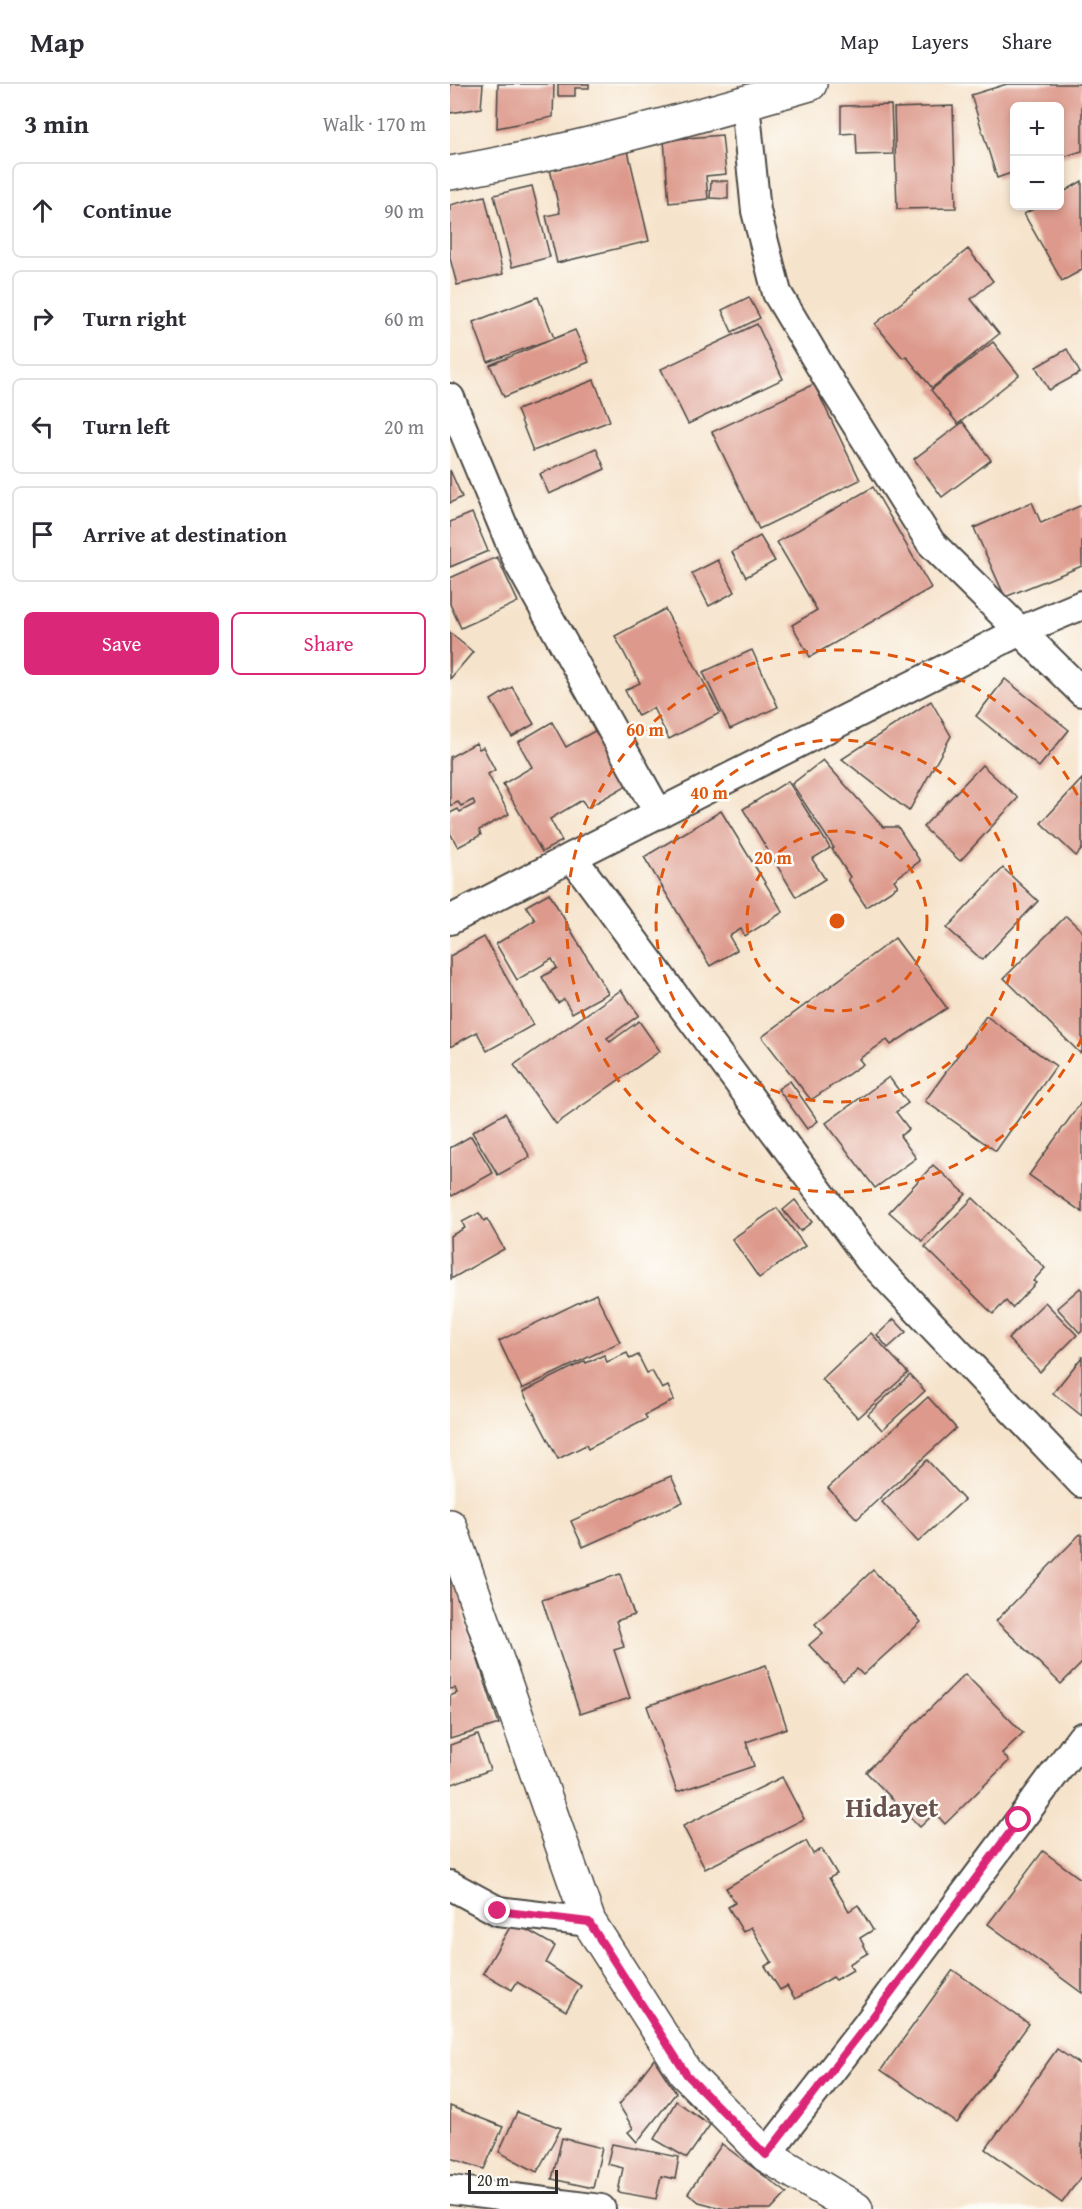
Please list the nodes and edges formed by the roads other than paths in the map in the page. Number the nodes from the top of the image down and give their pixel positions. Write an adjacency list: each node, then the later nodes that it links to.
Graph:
1 (810, 84): 2 (street)
2 (745, 103): 3 (street); 6 (street)
3 (450, 173)
4 (450, 398): 8 (street)
5 (1082, 605): 6 (street)
6 (1020, 631): 7 (street); 8 (street)
7 (1082, 692)
8 (659, 814): 9 (street)
9 (572, 857): 10 (street); 11 (street)
10 (450, 920)
11 (1082, 1483)
12 (450, 1526): 15 (street)
13 (1082, 1737): 16 (street)
14 (450, 1885): 15 (street)
15 (589, 1922): 16 (street)
16 (766, 2155): 20 (street)
17 (451, 2190): 18 (street); 19 (street)
18 (475, 2209)
19 (601, 2209)
20 (856, 2209)

